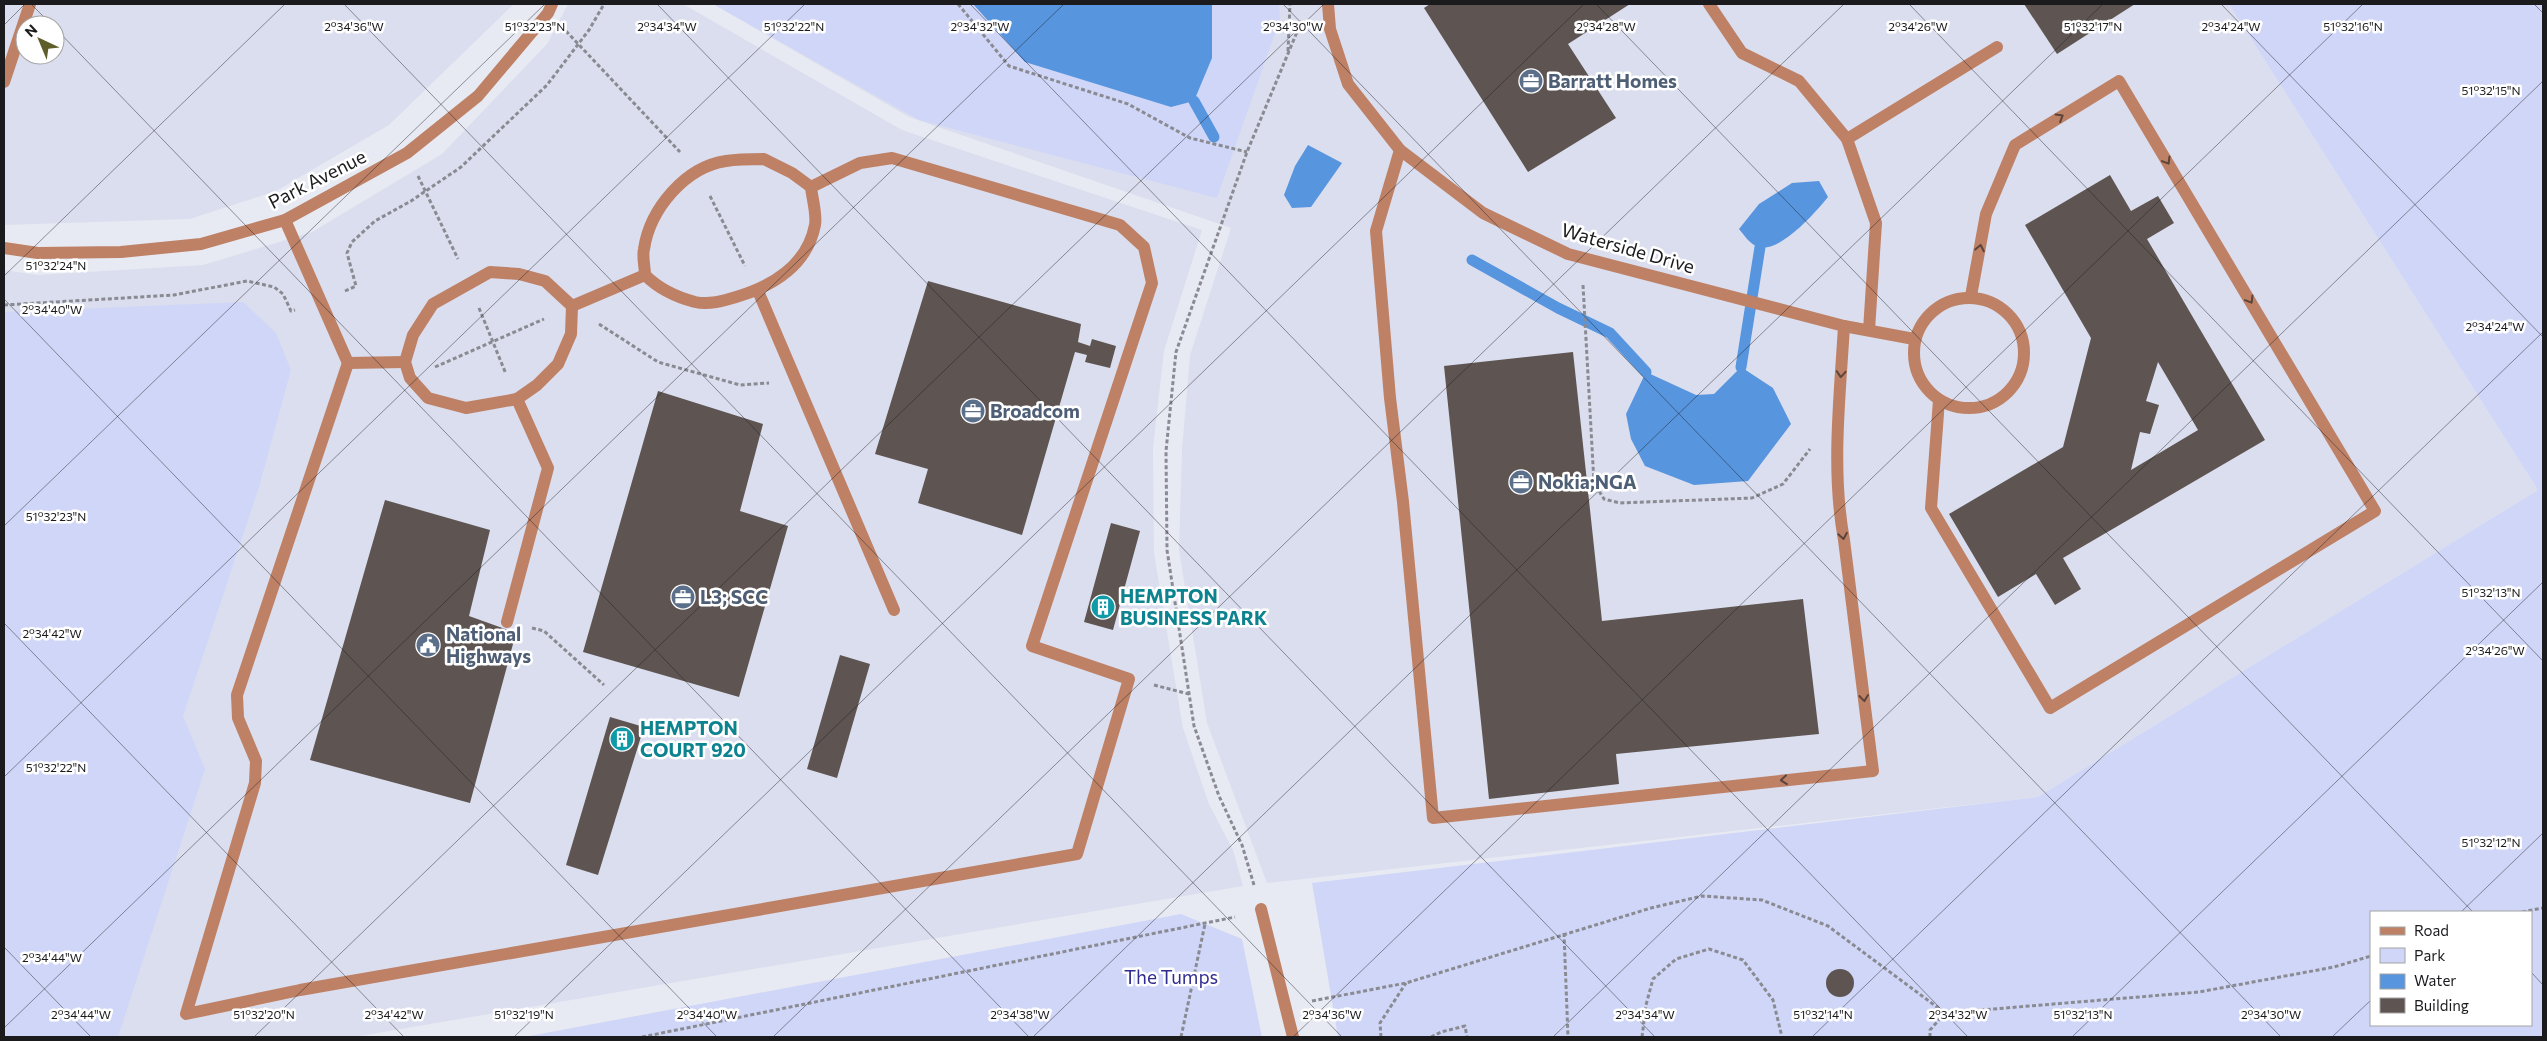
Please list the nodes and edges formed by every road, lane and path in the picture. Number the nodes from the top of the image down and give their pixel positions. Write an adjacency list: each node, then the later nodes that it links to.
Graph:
1 (30, 4): 10 (street)
2 (958, 4): 13 (path)
3 (1290, 4): 9 (path)
4 (1328, 4): 12 (street, Waterside Drive)
5 (1709, 4): 11 (street)
6 (550, 8): 14 (path); 16 (street, Park Avenue)
7 (1305, 12): 9 (path)
8 (1997, 46): 11 (street)
9 (1288, 53): 13 (path)
10 (4, 82)
11 (1847, 139): 24 (street)
12 (1400, 150): 18 (street, Waterside Drive); 23 (street, one-way to 12)
13 (1247, 152): 37 (path)
14 (698, 171): 15 (street); 19 (street); 20 (path)
15 (811, 187): 20 (street); 35 (street)
16 (285, 220): 17 (street, Park Avenue); 26 (street)
17 (4, 248)
18 (1581, 257): 23 (street, Waterside Drive); 32 (path)
19 (645, 276): 20 (street); 22 (street)
20 (758, 291): 28 (street)
21 (1970, 296): 25 (street); 31 (street); 31 (street, one-way to 31)
22 (572, 306): 27 (street); 28 (path); 29 (path); 30 (street)
23 (1844, 326): 24 (street, Waterside Drive)
24 (1869, 330): 25 (street, Waterside Drive)
25 (1914, 339): 31 (street)
26 (348, 362): 27 (street); 35 (street)
27 (405, 362): 29 (street)
28 (794, 372): 33 (street)
29 (410, 378): 30 (street)
30 (517, 399): 34 (street)
31 (1939, 400)
32 (1811, 447)
33 (894, 610)
34 (507, 622): 36 (path)
35 (1129, 679): 37 (path)
36 (604, 685)
37 (1189, 694): 39 (path)
38 (2543, 908): 40 (path)
39 (1262, 909): 41 (path); 45 (street)
40 (2527, 911)
41 (1205, 924): 47 (path); 48 (path)
42 (1564, 933): 44 (path); 46 (path); 53 (path)
43 (2370, 956): 46 (path)
44 (1406, 983): 45 (path); 50 (path)
45 (1287, 1007): 49 (street)
46 (1945, 1014): 56 (path)
47 (642, 1037)
48 (1181, 1037)
49 (1293, 1037)
50 (1381, 1037)
51 (1431, 1037): 52 (path)
52 (1467, 1037)
53 (1568, 1037)
54 (1642, 1037): 55 (path)
55 (1782, 1037)
56 (1930, 1037)

